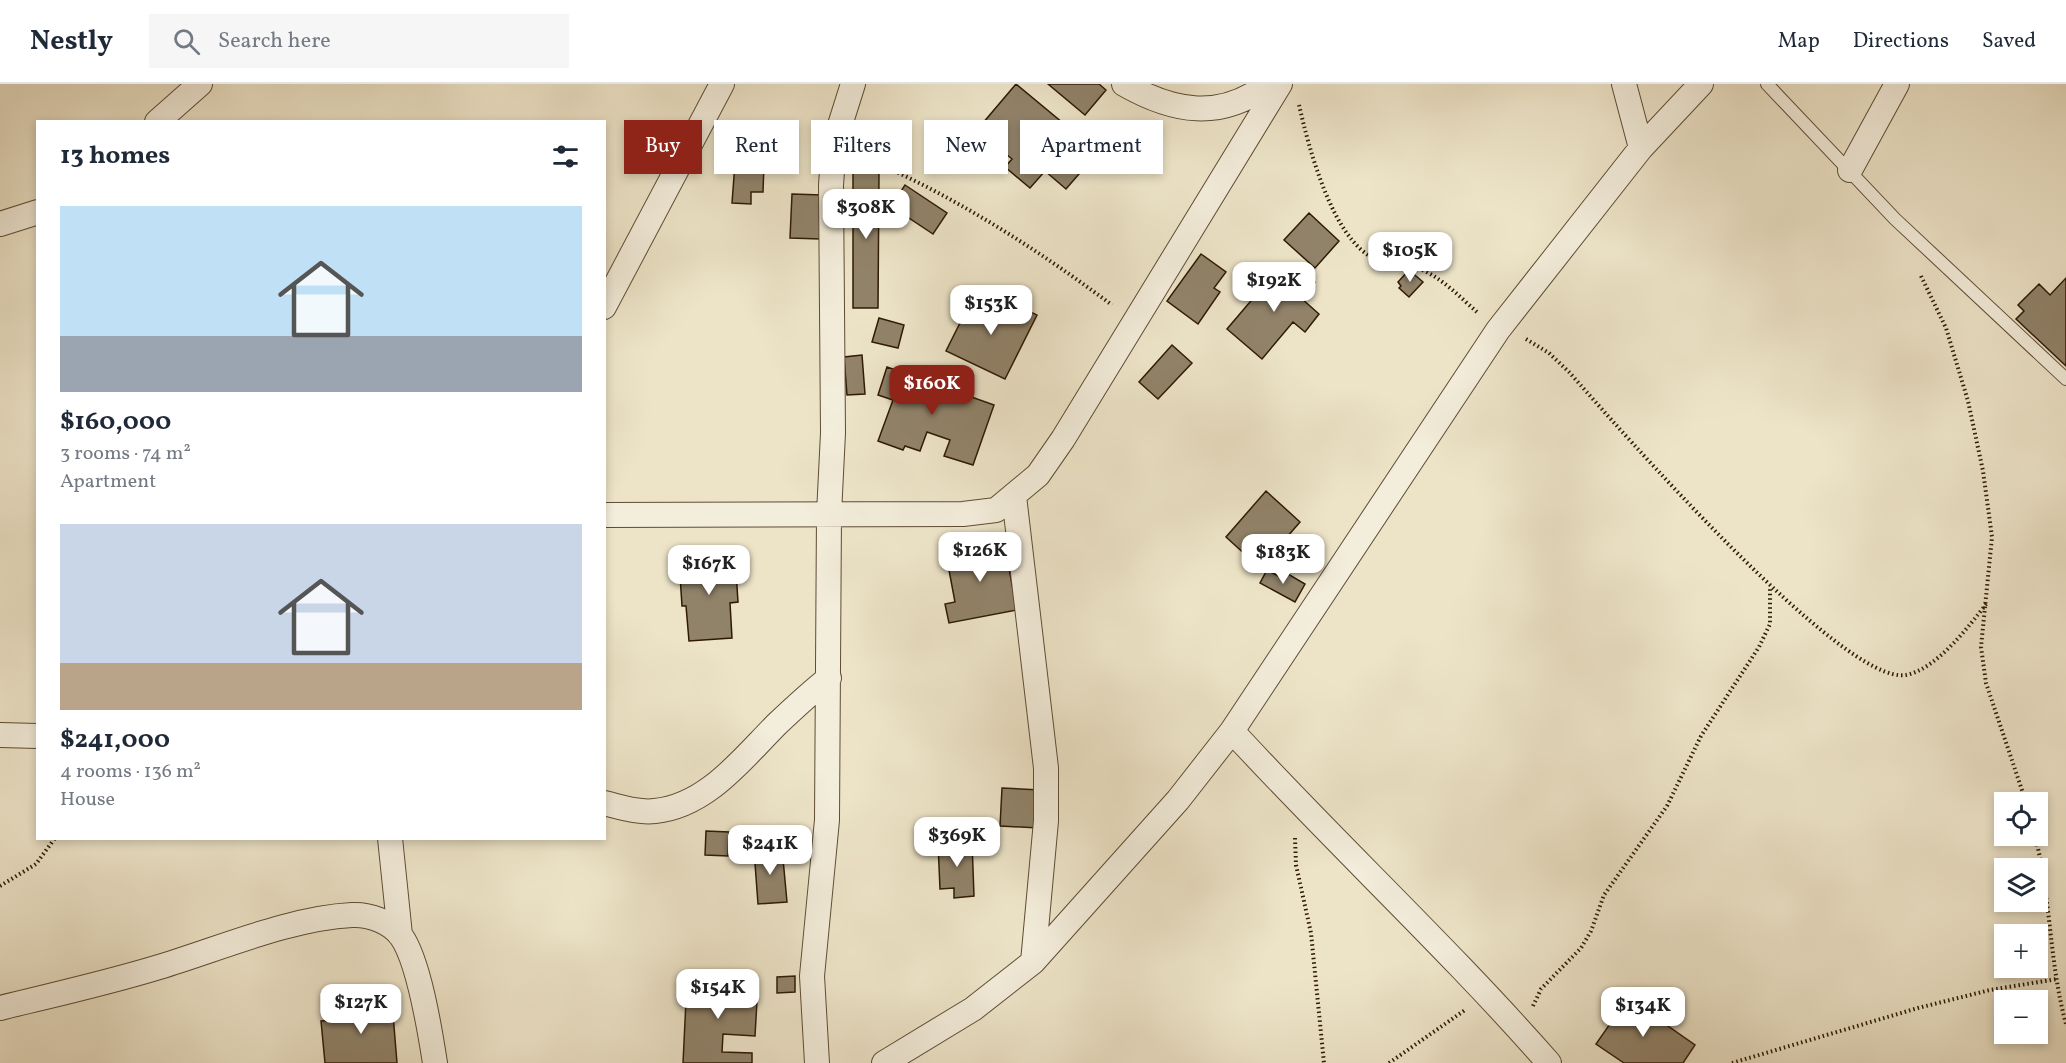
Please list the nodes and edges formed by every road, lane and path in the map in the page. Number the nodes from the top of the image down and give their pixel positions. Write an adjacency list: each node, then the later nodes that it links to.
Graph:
1 (200, 84): 12 (street)
2 (723, 84): 21 (street)
3 (853, 84): 13 (street)
4 (1124, 84): 5 (street)
5 (1268, 84)
6 (1280, 84): 22 (street)
7 (1624, 84): 14 (street)
8 (1701, 84): 14 (street)
9 (1767, 84): 15 (lane)
10 (1898, 84): 15 (street)
11 (1299, 103): 23 (path)
12 (159, 120)
13 (840, 120)
14 (1641, 148): 23 (street)
15 (1850, 170): 24 (lane)
16 (832, 174): 26 (street)
17 (899, 174): 22 (path)
18 (36, 213): 19 (street)
19 (0, 224)
20 (1921, 274): 29 (path)
21 (606, 304)
22 (1135, 321): 25 (street)
23 (1498, 330): 28 (path); 31 (street)
24 (2066, 379)
25 (1014, 496): 26 (street); 44 (street)
26 (829, 514): 27 (street); 30 (street)
27 (606, 515)
28 (1770, 586): 29 (path); 49 (path)
29 (1987, 603): 34 (path)
30 (829, 678): 36 (street); 51 (street)
31 (1232, 731): 35 (street); 44 (street)
32 (0, 735): 33 (street)
33 (36, 736)
34 (2023, 792)
35 (1294, 798): 46 (street); 53 (path)
36 (606, 804)
37 (54, 840): 42 (path)
38 (390, 840): 41 (street)
39 (409, 840): 41 (street)
40 (2038, 846): 45 (path)
41 (395, 866): 43 (street)
42 (0, 886)
43 (400, 934): 47 (street); 50 (street)
44 (1033, 962): 52 (street)
45 (2057, 979): 48 (path); 56 (path)
46 (1488, 994): 49 (street); 54 (path)
47 (0, 1008)
48 (2066, 1024)
49 (1531, 1042): 55 (street)
50 (435, 1063)
51 (817, 1063)
52 (884, 1063)
53 (1324, 1063)
54 (1389, 1063)
55 (1549, 1063)
56 (1732, 1063)

